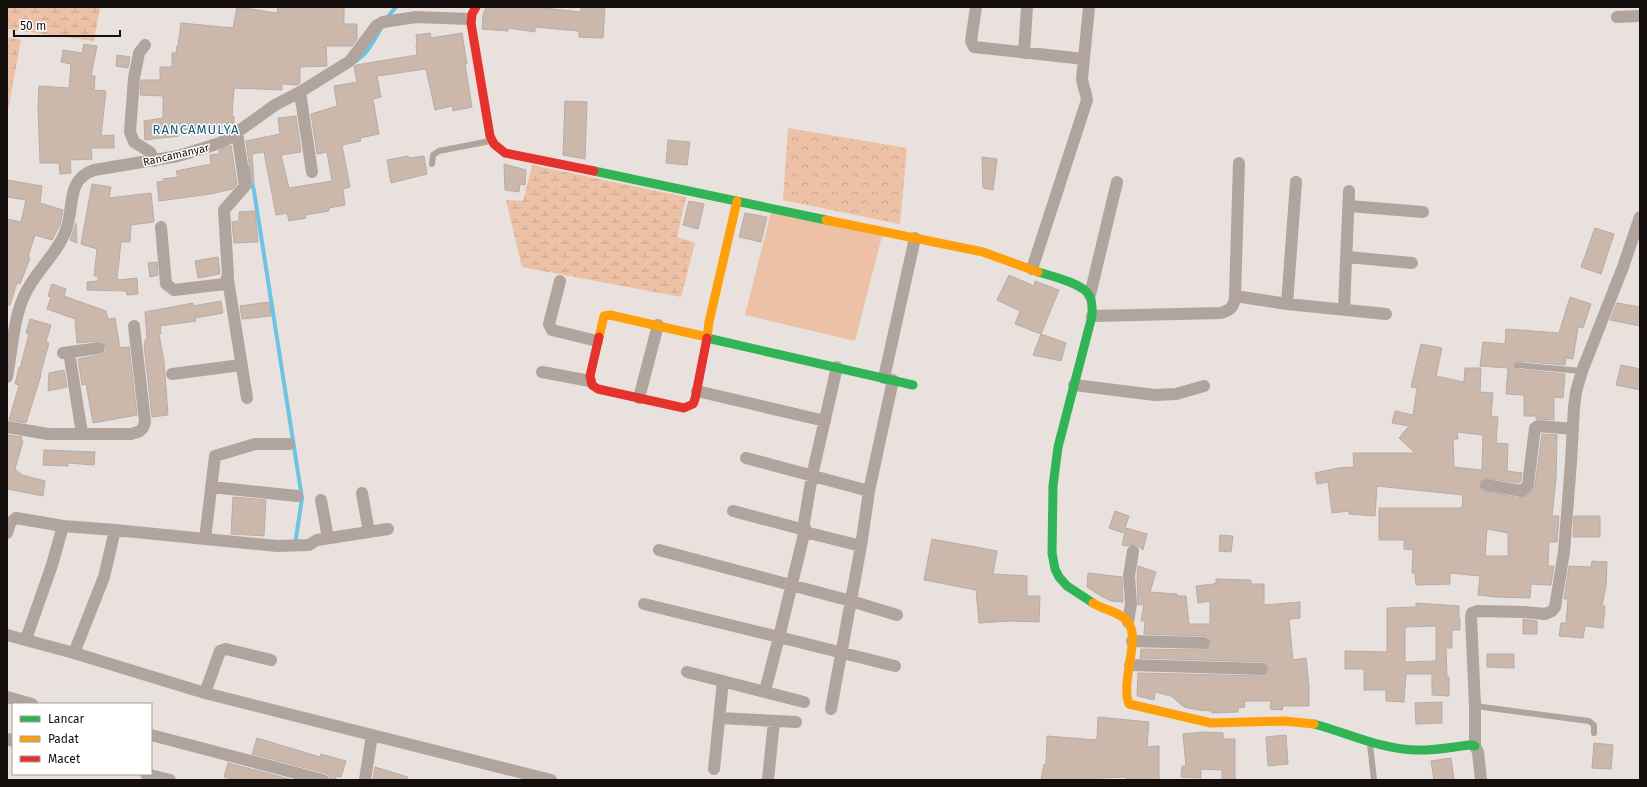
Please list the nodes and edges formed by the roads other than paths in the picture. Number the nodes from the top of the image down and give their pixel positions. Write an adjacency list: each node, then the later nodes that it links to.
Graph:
1 (476, 7): 7 (street)
2 (976, 7): 9 (street)
3 (1027, 7): 9 (street)
4 (1089, 7): 10 (street)
5 (1640, 16): 6 (street)
6 (1617, 17)
7 (470, 19): 11 (street, Rancamanyar); 13 (street)
8 (145, 45): 14 (street)
9 (1024, 53): 10 (street)
10 (1084, 59): 29 (street)
11 (300, 92): 12 (street, Rancamanyar); 17 (street)
12 (237, 132): 14 (street, Rancamanyar); 30 (street)
13 (492, 140): 16 (lane); 21 (street)
14 (154, 161): 43 (street, Rancamanyar)
15 (1239, 163): 33 (street)
16 (432, 164)
17 (312, 172)
18 (1117, 182): 32 (street)
19 (1296, 182): 34 (street)
20 (1349, 191): 22 (street)
21 (737, 201): 26 (street); 40 (street)
22 (1349, 206): 23 (street); 27 (street)
23 (1423, 212)
24 (1640, 217): 47 (street)
25 (161, 227): 30 (street)
26 (915, 238): 29 (street); 51 (street)
27 (1347, 257): 28 (street); 35 (street)
28 (1412, 263)
29 (1032, 269): 32 (street)
30 (228, 280): 44 (street)
31 (560, 281): 41 (street)
32 (1090, 295): 37 (street)
33 (1235, 296): 34 (street); 37 (street)
34 (1287, 304): 35 (street)
35 (1344, 309): 36 (street)
36 (1386, 314)
37 (1092, 316): 54 (street)
38 (658, 325): 40 (street); 41 (street); 58 (street)
39 (134, 326): 62 (street)
40 (708, 337): 46 (street); 56 (street)
41 (597, 341): 52 (street)
42 (99, 348): 62 (street)
43 (10, 349): 50 (street, Rancamanyar)
44 (241, 365): 49 (street); 57 (street)
45 (1518, 365): 47 (lane)
46 (837, 367): 51 (street); 59 (street)
47 (1582, 371): 61 (street)
48 (542, 372): 52 (street)
49 (172, 374)
50 (7, 377)
51 (888, 379): 53 (street); 68 (street)
52 (590, 381): 58 (street)
53 (913, 385)
54 (1074, 385): 55 (street); 88 (street)
55 (1204, 386)
56 (697, 391): 58 (street); 59 (street)
57 (247, 398)
58 (639, 398)
59 (825, 421): 65 (street)
60 (7, 427): 62 (street)
61 (1573, 429): 66 (street); 107 (street)
62 (82, 434)
63 (289, 444): 67 (street)
64 (746, 458): 65 (street)
65 (812, 476): 68 (street); 76 (street)
66 (1486, 485)
67 (211, 487): 70 (street); 80 (street)
68 (869, 491): 81 (street)
69 (362, 493): 77 (street)
70 (298, 496)
71 (321, 500): 79 (street)
72 (733, 511): 76 (street)
73 (63, 526): 75 (street); 78 (street); 91 (street)
74 (388, 529): 77 (street)
75 (115, 530): 80 (street); 95 (street)
76 (805, 530): 81 (street); 84 (street)
77 (369, 532): 79 (street)
78 (7, 533)
79 (328, 538): 80 (street)
80 (205, 539)
81 (861, 546): 85 (street)
82 (659, 550): 84 (street)
83 (1133, 551): 88 (street)
84 (792, 585): 85 (street); 90 (street)
85 (851, 601): 87 (street); 94 (street)
86 (644, 604): 90 (street)
87 (897, 615)
88 (1128, 622): 92 (street)
89 (7, 635): 91 (street)
90 (779, 637): 94 (street); 102 (street)
91 (26, 639): 95 (street)
92 (1132, 640): 93 (street); 97 (street)
93 (1204, 643)
94 (841, 652): 98 (street); 108 (street)
95 (74, 653): 103 (street)
96 (271, 660): 103 (street)
97 (1130, 665): 99 (street); 115 (street)
98 (895, 666)
99 (1262, 669)
100 (687, 672): 101 (street)
101 (723, 681): 102 (street); 109 (street)
102 (765, 691): 105 (street)
103 (205, 693): 114 (street)
104 (7, 697): 106 (street)
105 (804, 702)
106 (28, 703)
107 (1475, 706): 112 (lane); 116 (street)
108 (831, 709)
109 (720, 718): 110 (street); 117 (street)
110 (774, 721): 111 (street); 123 (street)
111 (796, 722)
112 (1594, 733)
113 (152, 735): 120 (street)
114 (372, 735): 121 (street); 122 (street)
115 (1370, 742): 116 (street); 124 (lane)
116 (1475, 746): 125 (street)
117 (714, 769)
118 (150, 775): 119 (street)
119 (170, 780)
120 (323, 780)
121 (365, 780)
122 (551, 780)
123 (768, 780)
124 (1374, 780)
125 (1481, 780)

